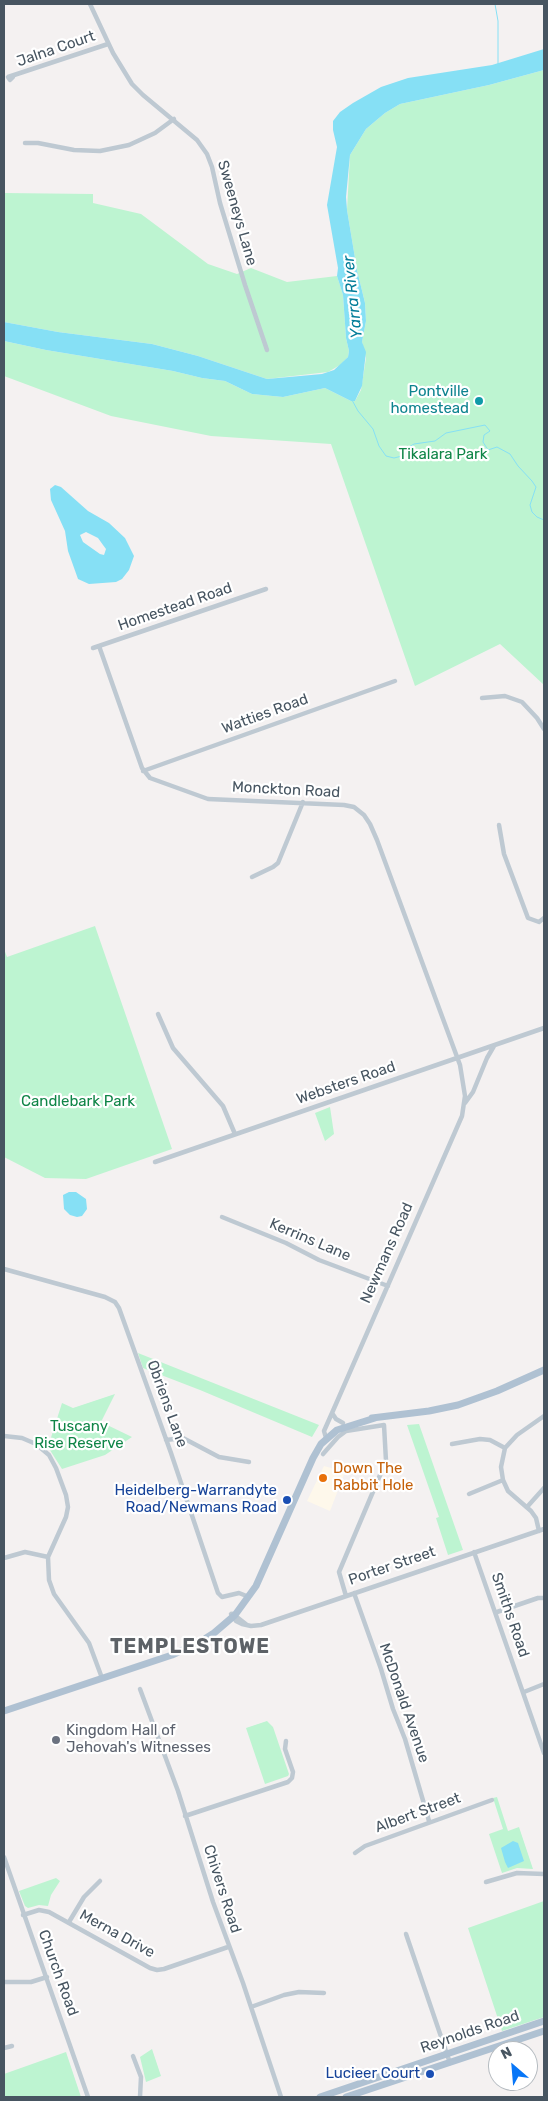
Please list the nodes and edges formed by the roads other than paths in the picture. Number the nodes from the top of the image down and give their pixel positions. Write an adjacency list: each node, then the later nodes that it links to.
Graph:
1 (90, 4): 2 (street, Sweeneys Lane)
2 (108, 44): 3 (street, Jalna Court); 4 (street, Sweeneys Lane)
3 (12, 77)
4 (174, 119): 5 (street); 6 (street, Sweeneys Lane)
5 (25, 143)
6 (267, 350)
7 (266, 588): 8 (street, Homestead Road)
8 (99, 646): 9 (street, Homestead Road); 13 (street)
9 (93, 648)
10 (395, 682): 13 (street, Watties Road)
11 (482, 698): 12 (street)
12 (544, 729)
13 (143, 771): 14 (street, Monckton Road)
14 (303, 802): 16 (street); 23 (street, Monckton Road)
15 (499, 825): 17 (street)
16 (252, 876)
17 (544, 918)
18 (158, 1014): 25 (street)
19 (544, 1028): 20 (street, Websters Road)
20 (495, 1044): 21 (street, Websters Road); 22 (street, Newmans Road)
21 (482, 1049): 22 (street); 23 (street, Websters Road)
22 (489, 1054): 24 (street, Newmans Road)
23 (457, 1058): 24 (street, Newmans Road); 25 (street, Websters Road)
24 (465, 1103): 29 (street, Newmans Road)
25 (235, 1134): 26 (street, Websters Road)
26 (155, 1162)
27 (222, 1217): 29 (street, Kerrins Lane)
28 (4, 1269): 37 (street, Obriens Lane)
29 (388, 1286): 31 (street, Newmans Road)
30 (544, 1370): 33 (main road)
31 (332, 1413): 34 (street); 36 (street, Newmans Road)
32 (544, 1416): 39 (street)
33 (374, 1418): 34 (main road); 36 (main road)
34 (343, 1423): 36 (main road)
35 (4, 1436): 48 (street)
36 (325, 1436): 52 (main road, Newmans Road)
37 (166, 1440): 41 (street); 52 (street, Obriens Lane)
38 (452, 1444): 39 (street)
39 (505, 1448): 42 (street)
40 (324, 1454): 51 (street)
41 (249, 1462)
42 (503, 1480): 44 (street); 45 (street)
43 (544, 1488): 45 (street)
44 (469, 1494)
45 (527, 1507): 46 (street)
46 (542, 1530): 47 (street, Porter Street)
47 (476, 1552): 50 (street, Porter Street); 54 (street, Smiths Road)
48 (48, 1557): 49 (street); 56 (street)
49 (4, 1558)
50 (354, 1593): 51 (street, Porter Street); 65 (street, McDonald Avenue)
51 (346, 1596): 55 (street, Porter Street)
52 (247, 1597): 55 (main road, Newmans Road)
53 (544, 1598): 54 (street)
54 (496, 1612): 59 (street, Smiths Road)
55 (233, 1615): 56 (main road)
56 (102, 1678): 60 (main road)
57 (544, 1684): 59 (street)
58 (140, 1689): 64 (street, Chivers Road)
59 (524, 1692): 62 (street, Smiths Road)
60 (4, 1713)
61 (286, 1741): 64 (street)
62 (544, 1753)
63 (492, 1800): 65 (street, Albert Street)
64 (185, 1816): 74 (street, Chivers Road)
65 (429, 1822): 66 (street, Albert Street)
66 (355, 1853)
67 (4, 1857): 71 (street, Church Road)
68 (544, 1874): 70 (street)
69 (100, 1881): 72 (street)
70 (486, 1882)
71 (23, 1915): 72 (street, Merna Drive); 75 (street, Church Road)
72 (69, 1922): 74 (street, Merna Drive)
73 (406, 1934): 83 (street)
74 (228, 1947): 78 (street, Chivers Road)
75 (47, 1977): 76 (street); 86 (street, Church Road)
76 (4, 1982)
77 (324, 1994): 78 (street)
78 (250, 2007): 88 (street, Chivers Road)
79 (544, 2021): 83 (main road, Reynolds Road)
80 (544, 2031): 85 (main road, Reynolds Road)
81 (12, 2046): 82 (street)
82 (4, 2048)
83 (447, 2055): 85 (street); 89 (main road, Reynolds Road)
84 (133, 2056): 87 (street)
85 (450, 2063): 90 (main road, Reynolds Road)
86 (88, 2097)
87 (140, 2097)
88 (281, 2097)
89 (320, 2097)
90 (346, 2097)

